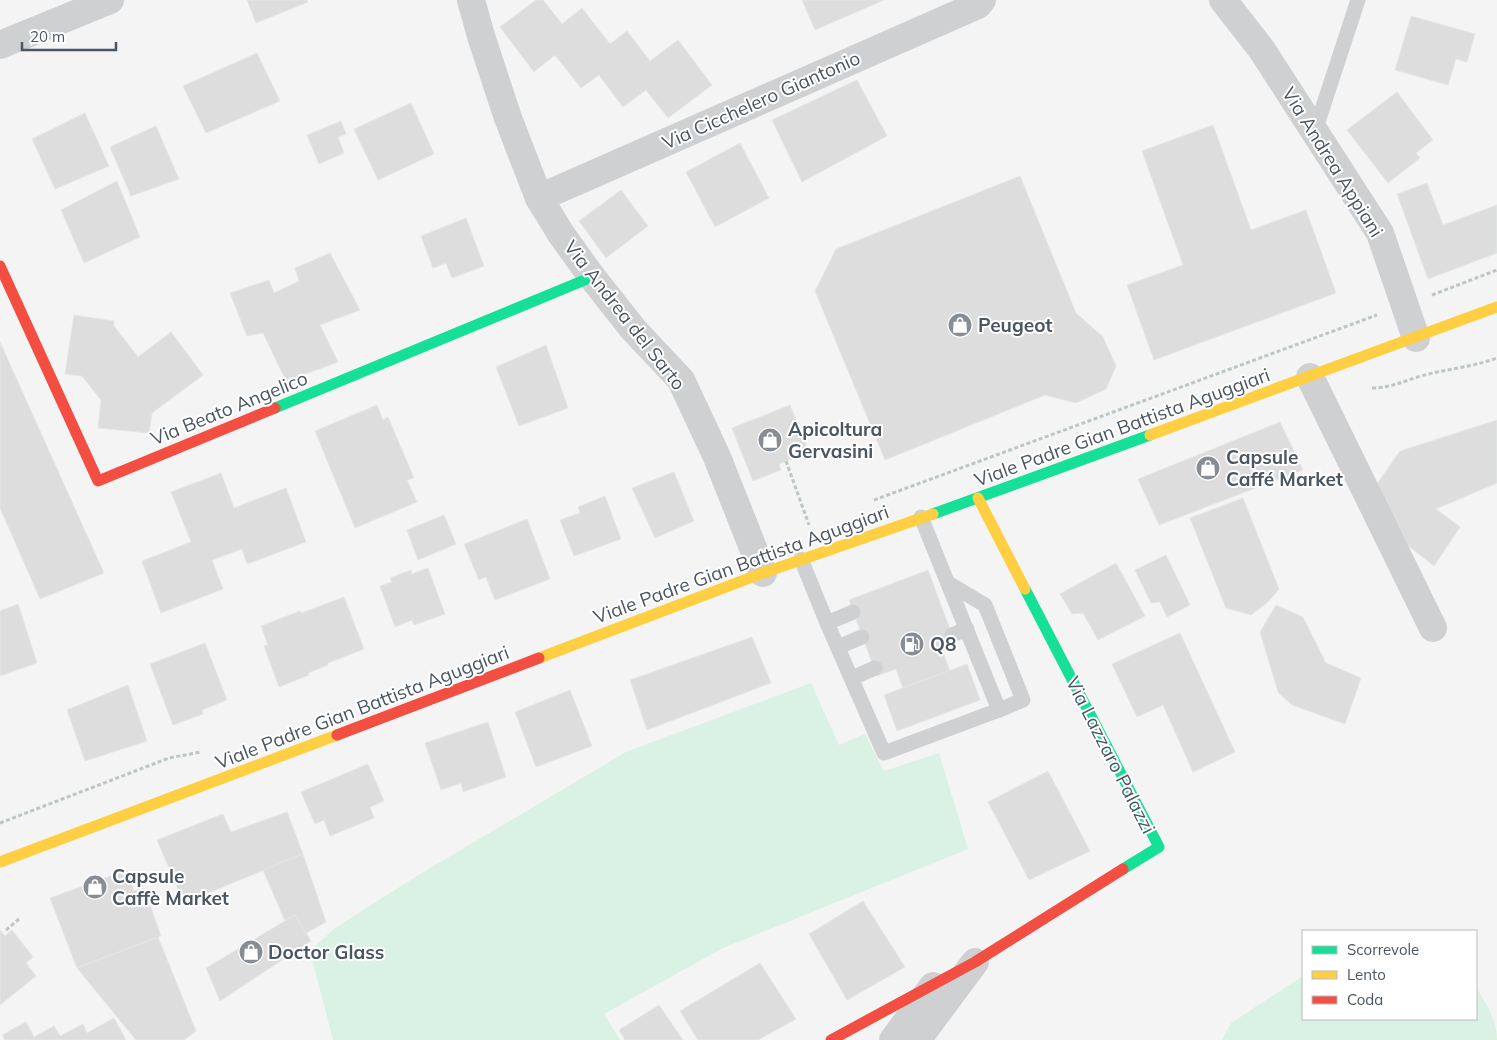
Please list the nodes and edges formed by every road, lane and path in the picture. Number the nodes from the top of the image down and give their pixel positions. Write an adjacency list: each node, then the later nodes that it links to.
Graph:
1 (110, 0): 6 (street)
2 (471, 0): 8 (street, Via Andrea del Sarto)
3 (982, 0): 8 (street, Via Cicchelero Giantonio)
4 (1222, 0): 7 (street, Via Andrea Appiani)
5 (1358, 0): 7 (lane)
6 (0, 45)
7 (1315, 131): 12 (street, Via Andrea Appiani)
8 (539, 198): 10 (street, Via Andrea del Sarto)
9 (0, 266): 10 (main road, Via Beato Angelico)
10 (592, 277): 21 (street, Via Andrea del Sarto)
11 (1497, 307): 12 (main road, Viale Padre Gian Battista Aguggiari)
12 (1416, 338): 14 (main road, Viale Padre Gian Battista Aguggiari)
13 (1497, 358): 15 (path)
14 (1310, 377): 17 (main road, Viale Padre Gian Battista Aguggiari); 26 (street)
15 (1366, 388)
16 (786, 461): 19 (path)
17 (978, 498): 18 (main road, Viale Padre Gian Battista Aguggiari); 38 (main road, Via Lazzaro Palazzi)
18 (921, 517): 20 (main road, Viale Padre Gian Battista Aguggiari); 22 (lane)
19 (810, 525)
20 (801, 559): 21 (main road, Viale Padre Gian Battista Aguggiari); 24 (lane)
21 (763, 573): 35 (main road, Viale Padre Gian Battista Aguggiari)
22 (942, 580): 25 (lane); 32 (lane)
23 (853, 612): 24 (lane)
24 (827, 623): 29 (lane)
25 (967, 628): 27 (lane); 32 (lane)
26 (1432, 628)
27 (952, 635)
28 (862, 637): 29 (lane)
29 (838, 647): 31 (lane)
30 (875, 668): 31 (lane)
31 (852, 678): 32 (lane)
32 (999, 710)
33 (22, 813): 34 (path)
34 (0, 823)
35 (0, 862)
36 (19, 919): 37 (path)
37 (6, 930)
38 (975, 962): 39 (main road, Via Lazzaro Palazzi); 42 (street, Via Lazzaro Palazzi)
39 (932, 986): 40 (main road, Via Lazzaro Palazzi); 41 (street, Via Lazzaro Palazzi)
40 (831, 1040)
41 (893, 1040)
42 (917, 1040)

